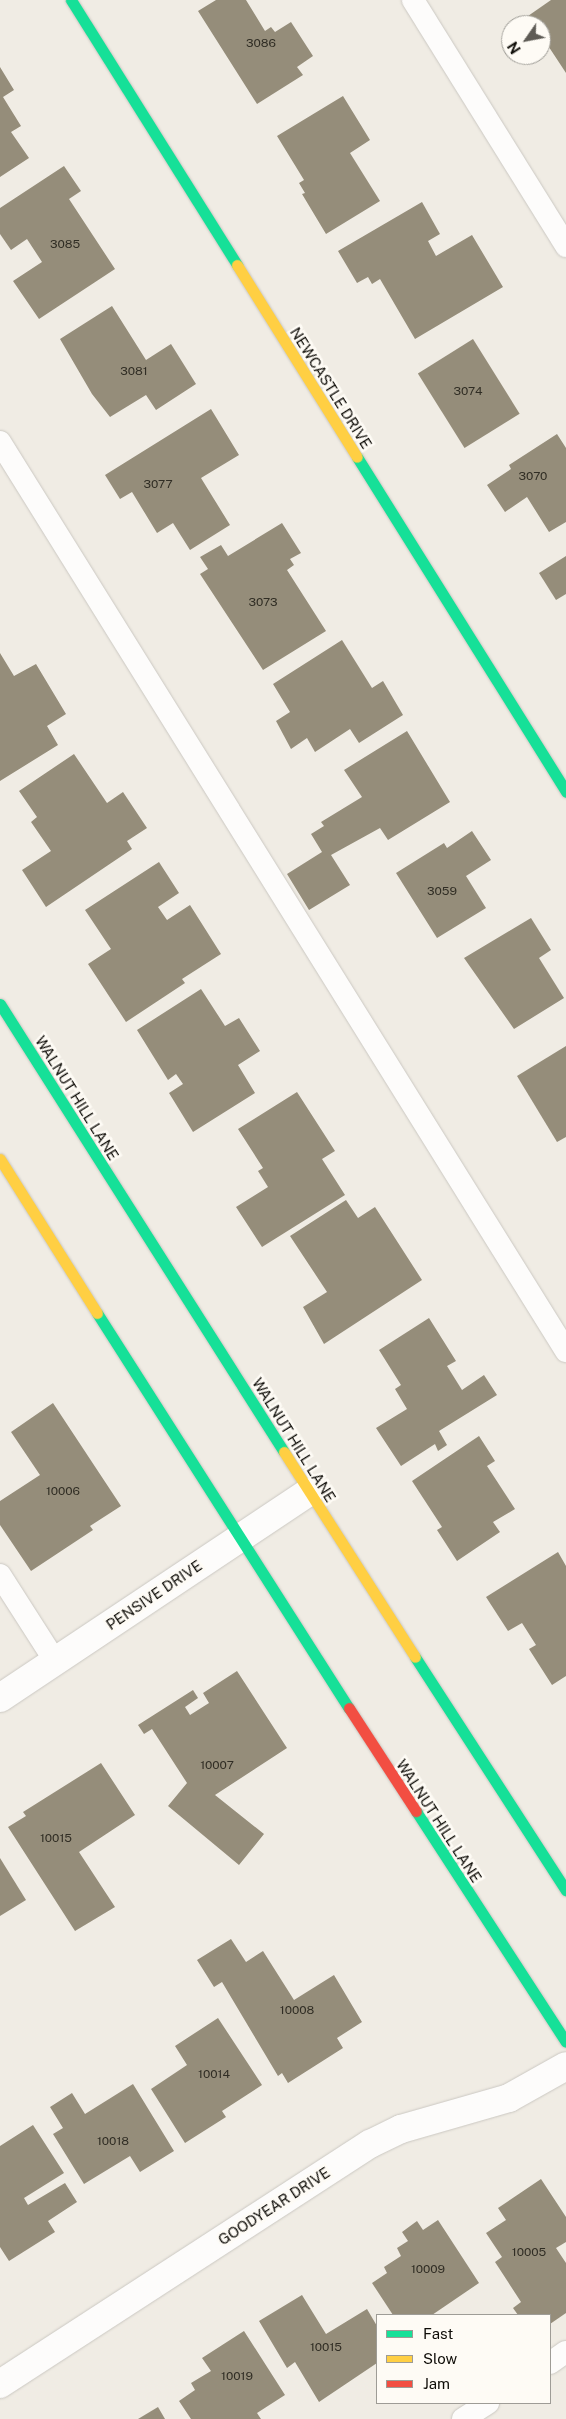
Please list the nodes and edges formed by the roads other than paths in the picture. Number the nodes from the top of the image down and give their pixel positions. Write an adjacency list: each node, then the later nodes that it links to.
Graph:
1 (71, 0): 5 (main road, NEWCASTLE DRIVE)
2 (413, 0): 3 (lane)
3 (566, 246)
4 (0, 442): 8 (lane)
5 (566, 792)
6 (0, 1004): 9 (main road, WALNUT HILL LANE)
7 (0, 1159): 10 (main road, WALNUT HILL LANE)
8 (566, 1352)
9 (308, 1492): 10 (street, PENSIVE DRIVE); 14 (main road, WALNUT HILL LANE)
10 (238, 1538): 12 (street, PENSIVE DRIVE); 15 (main road, WALNUT HILL LANE)
11 (0, 1575): 12 (lane)
12 (55, 1661): 13 (street, PENSIVE DRIVE)
13 (0, 1698)
14 (566, 1890)
15 (566, 2042)
16 (566, 2066): 19 (street, GOODYEAR DRIVE)
17 (566, 2352): 18 (lane)
18 (551, 2362)
19 (0, 2384)
20 (486, 2404): 21 (lane)
21 (463, 2419)

